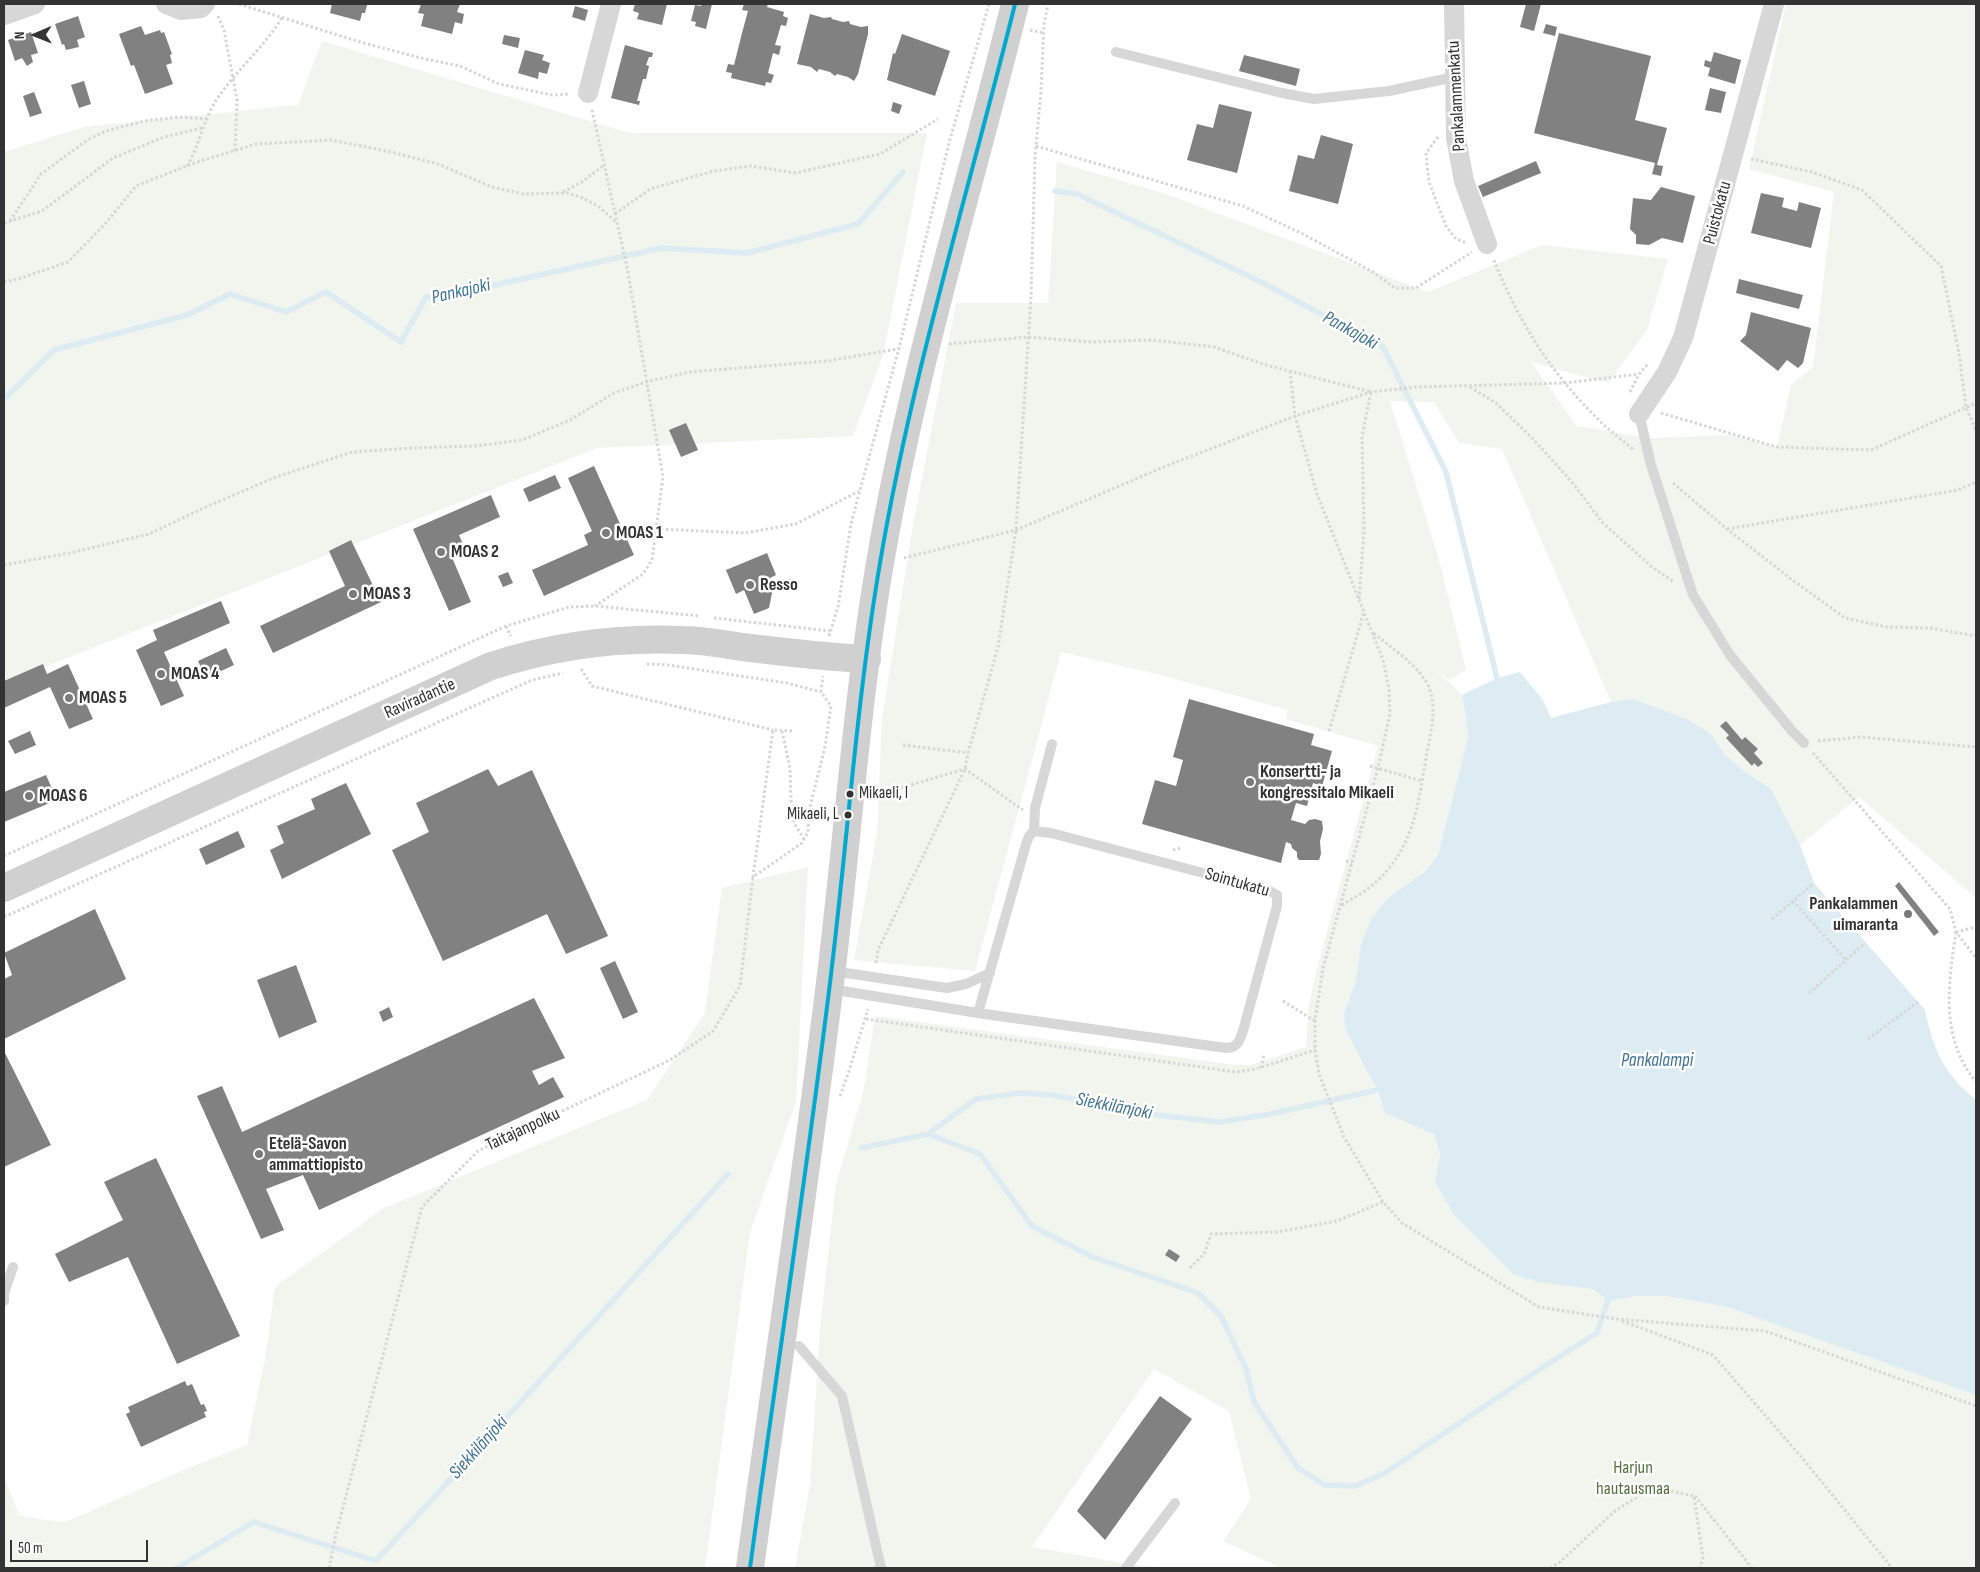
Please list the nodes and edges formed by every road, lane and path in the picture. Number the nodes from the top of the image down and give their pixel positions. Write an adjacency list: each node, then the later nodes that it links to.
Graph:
1 (35, 4): 11 (street)
2 (166, 4): 10 (street)
3 (238, 4): 12 (path)
4 (611, 4): 16 (street)
5 (990, 4): 34 (path)
6 (1015, 4): 33 (main road)
7 (1048, 4): 20 (path)
8 (1454, 4): 15 (street, Pankalammenkatu)
9 (1774, 4): 22 (street, Puistokatu)
10 (211, 8): 14 (path)
11 (4, 15)
12 (282, 16): 14 (path); 16 (path)
13 (1116, 52): 15 (lane)
14 (233, 76): 17 (path); 21 (path)
15 (1454, 77): 30 (street, Pankalammenkatu)
16 (588, 93): 23 (path)
17 (207, 119): 19 (path); 27 (path)
18 (938, 119): 26 (path)
19 (202, 128): 24 (path); 27 (path)
20 (1036, 146): 30 (path); 32 (path)
21 (235, 151): 24 (path); 25 (path)
22 (1734, 155): 42 (path); 43 (street, Puistokatu)
23 (604, 165): 25 (path); 26 (path)
24 (187, 166): 31 (path)
25 (562, 193): 28 (path)
26 (615, 214): 28 (path)
27 (10, 221): 29 (path)
28 (617, 222): 37 (path)
29 (4, 223)
30 (1480, 248): 38 (path)
31 (4, 282)
32 (1028, 337): 33 (path); 35 (path); 51 (path)
33 (926, 347): 34 (path); 52 (main road)
34 (899, 348): 37 (path); 48 (path)
35 (1290, 371): 40 (path); 44 (path)
36 (1639, 374): 38 (path)
37 (646, 382): 49 (path); 53 (path)
38 (1564, 383): 39 (path); 46 (path)
39 (1468, 386): 40 (path); 54 (path)
40 (1370, 392): 44 (path); 55 (path)
41 (1976, 403): 42 (path)
42 (1966, 407): 43 (path); 45 (path)
43 (1642, 411): 46 (lane)
44 (1295, 416): 51 (path); 55 (path)
45 (1976, 431)
46 (1651, 465): 50 (path); 54 (lane)
47 (1976, 482): 50 (path)
48 (860, 490): 49 (path); 60 (path)
49 (656, 529): 56 (path)
50 (1727, 529): 59 (path)
51 (1016, 530): 52 (path); 74 (path)
52 (880, 564): 61 (main road)
53 (4, 565)
54 (1693, 595): 70 (lane)
55 (1359, 598): 57 (path)
56 (595, 606)
57 (1364, 611): 58 (path); 69 (path)
58 (1371, 631): 76 (path); 78 (path)
59 (1976, 636)
60 (826, 657): 61 (main road, Raviradantie); 65 (path); 87 (main road, Raviradantie)
61 (866, 659): 99 (main road)
62 (639, 664): 65 (path)
63 (574, 671): 66 (path)
64 (565, 672): 90 (path)
65 (821, 692): 82 (path)
66 (773, 730): 67 (path); 85 (path, Taitajanpolku)
67 (782, 730): 68 (path); 82 (path)
68 (792, 731)
69 (1329, 731)
70 (1804, 743): 73 (path); 93 (path)
71 (1052, 744): 81 (lane)
72 (903, 745): 74 (path)
73 (1976, 747)
74 (968, 753): 77 (path)
75 (1370, 766): 76 (path)
76 (1378, 768): 78 (path); 84 (path)
77 (965, 769): 79 (path); 80 (path); 98 (path)
78 (1422, 781): 89 (path)
79 (873, 796)
80 (1019, 808)
81 (1034, 831): 97 (lane); 104 (lane, Sointukatu)
82 (804, 839): 85 (path)
83 (1346, 861): 84 (path)
84 (1352, 863): 89 (path)
85 (753, 877): 123 (path, Taitajanpolku)
86 (1814, 884): 88 (path)
87 (4, 888)
88 (1793, 901): 91 (path); 96 (path)
89 (1341, 905): 106 (path)
90 (4, 917)
91 (1772, 920)
92 (1976, 928): 93 (path)
93 (1956, 932): 95 (path); 111 (path)
94 (1865, 944): 96 (path)
95 (1976, 958)
96 (1846, 960): 100 (path)
97 (990, 973): 98 (lane); 104 (lane)
98 (874, 977): 99 (lane)
99 (830, 979): 101 (lane, Sointukatu); 124 (main road)
100 (1809, 993)
101 (870, 996): 104 (lane, Sointukatu); 105 (path)
102 (1284, 1001): 106 (path)
103 (1918, 1002): 107 (path)
104 (978, 1013)
105 (866, 1019): 110 (path); 112 (path)
106 (1315, 1020): 108 (path)
107 (1868, 1039)
108 (1314, 1050): 110 (path); 113 (path)
109 (1264, 1055): 110 (path)
110 (1261, 1068)
111 (1976, 1082)
112 (837, 1102)
113 (1383, 1202): 115 (path); 117 (path)
114 (13, 1267): 116 (lane)
115 (1190, 1268)
116 (4, 1301)
117 (1616, 1319): 119 (path); 131 (path)
118 (798, 1346): 125 (lane)
119 (1976, 1406)
120 (1694, 1496): 122 (path); 129 (path); 130 (path)
121 (1175, 1503): 126 (lane)
122 (1560, 1562): 127 (path); 128 (path)
123 (329, 1568)
124 (750, 1568)
125 (881, 1568)
126 (1126, 1568)
127 (1550, 1568)
128 (1564, 1568)
129 (1700, 1568)
130 (1752, 1568)
131 (1892, 1568)

